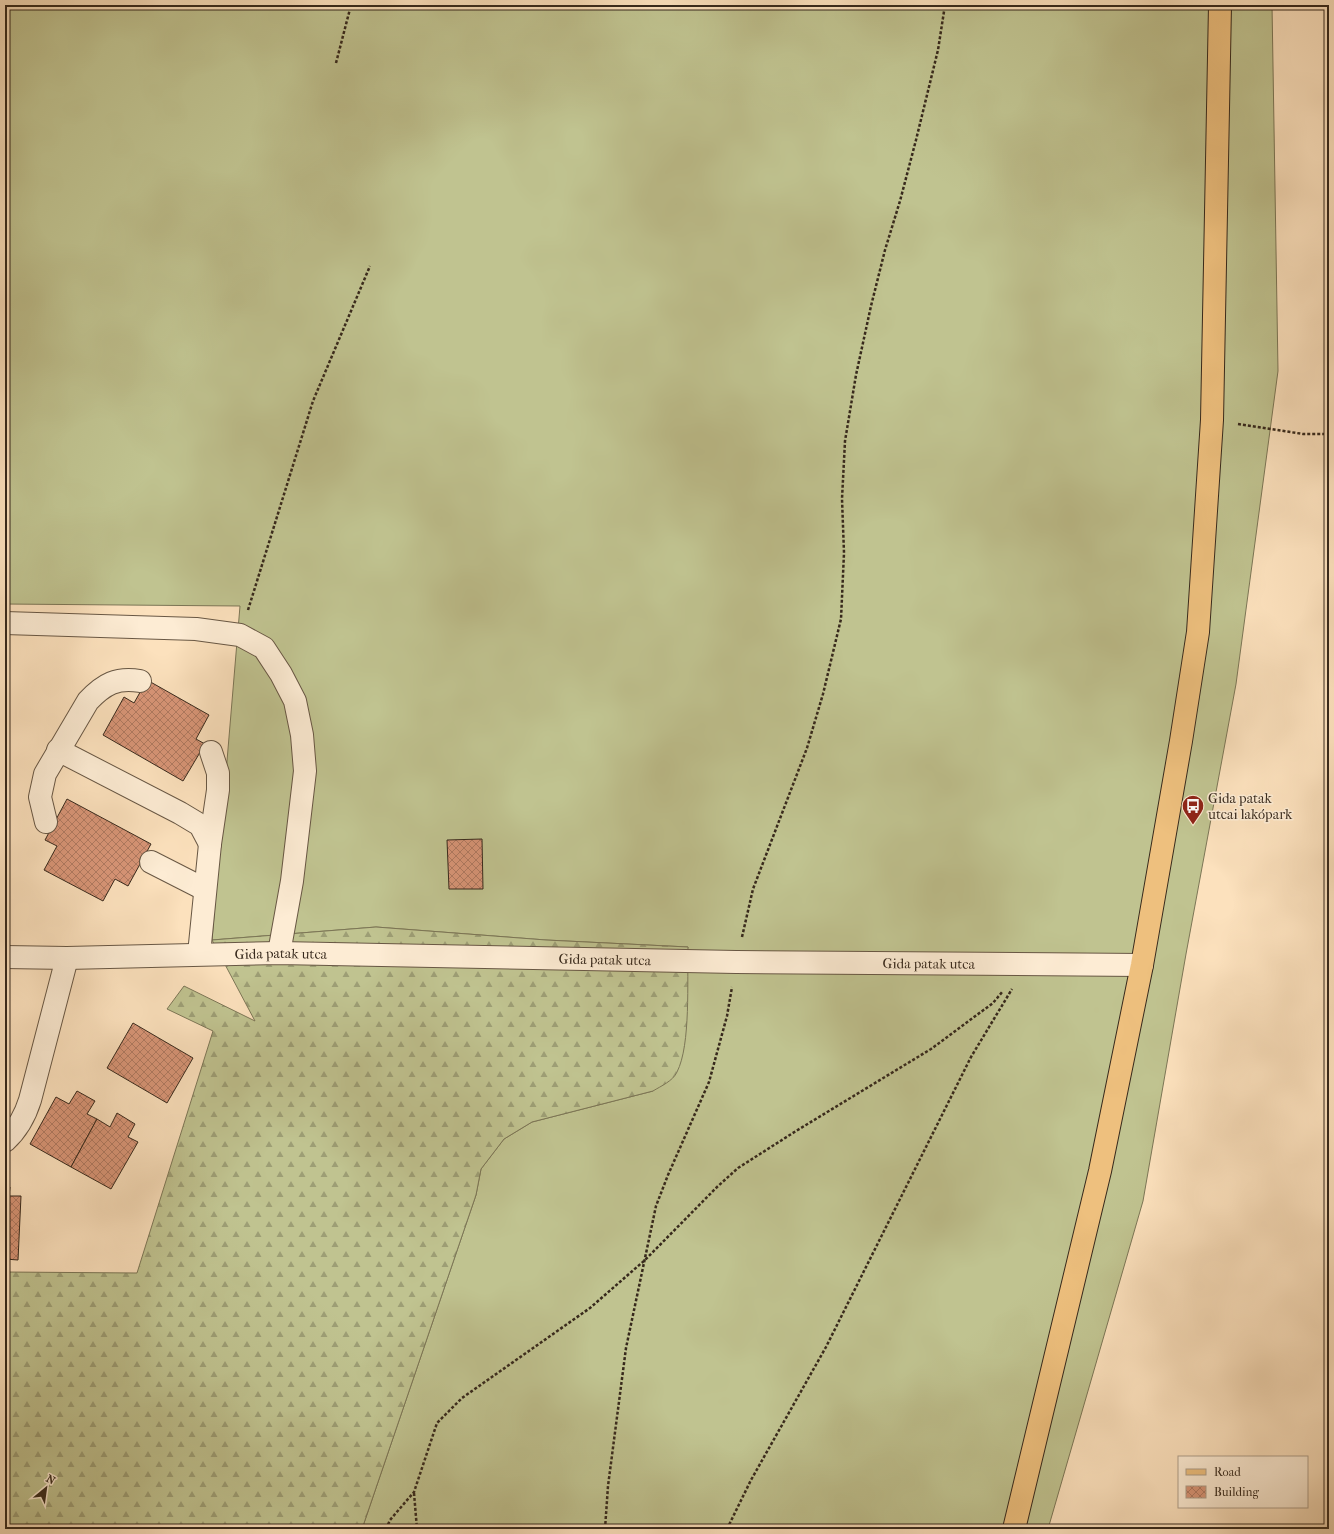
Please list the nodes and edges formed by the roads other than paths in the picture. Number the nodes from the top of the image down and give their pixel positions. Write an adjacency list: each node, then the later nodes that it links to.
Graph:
1 (1220, 5): 14 (main road)
2 (5, 623): 10 (street)
3 (140, 681): 4 (street)
4 (58, 750): 6 (street); 7 (street)
5 (211, 752): 7 (street)
6 (46, 822)
7 (210, 844): 9 (street)
8 (151, 862): 9 (street)
9 (204, 889): 11 (street)
10 (279, 953): 11 (street, Gida patak utca); 14 (street, Gida patak utca)
11 (199, 954): 13 (street, Gida patak utca)
12 (5, 957): 13 (street, Gida patak utca)
13 (67, 958): 15 (street)
14 (1142, 965): 16 (main road)
15 (5, 1141)
16 (1014, 1529)

